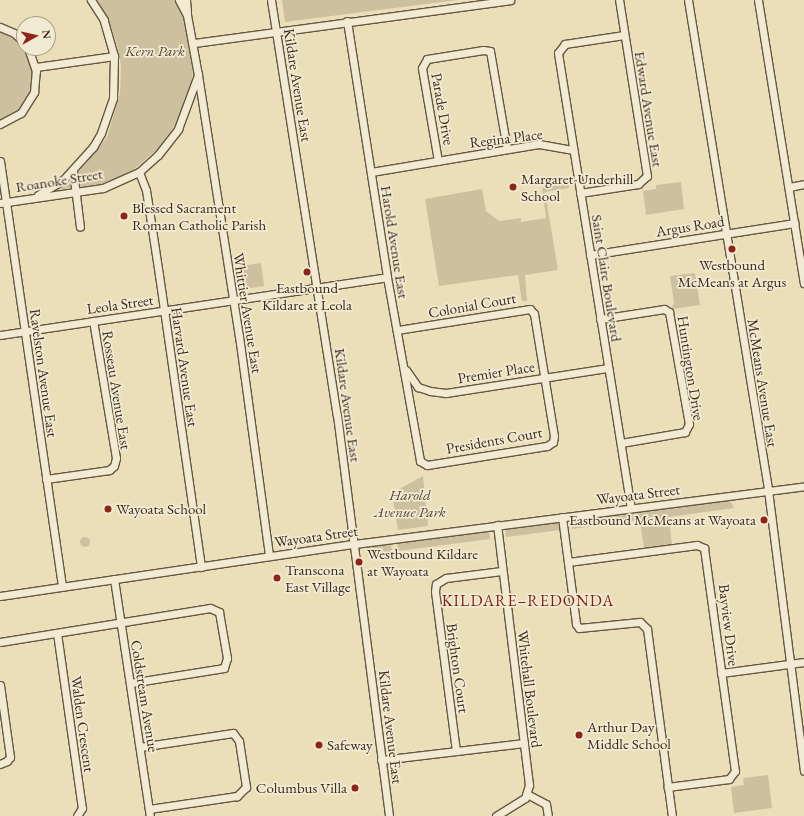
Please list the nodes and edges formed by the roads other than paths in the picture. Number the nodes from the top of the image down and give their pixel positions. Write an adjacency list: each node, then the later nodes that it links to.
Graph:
1 (92, 0): 18 (street)
2 (179, 0): 10 (street)
3 (186, 0): 10 (street)
4 (271, 0): 13 (street, Kildare Avenue East)
5 (510, 0): 9 (street)
6 (619, 0): 14 (street, Edward Avenue East)
7 (688, 0): 37 (street, McMeans Avenue East)
8 (758, 0): 30 (street)
9 (481, 2): 11 (street)
10 (188, 15): 16 (street, Roanoke Street)
11 (347, 21): 13 (street); 28 (street, Harold Avenue East)
12 (0, 27): 15 (street)
13 (276, 30): 16 (street); 41 (street, Kildare Avenue East)
14 (624, 35): 23 (street, Saint Claire Boulevard); 32 (street, Edward Avenue East)
15 (16, 37)
16 (194, 43): 20 (street, Roanoke Street)
17 (31, 56): 19 (street)
18 (114, 56): 19 (street); 26 (street)
19 (36, 67): 21 (street)
20 (198, 75): 27 (street, Roanoke Street); 42 (street, Whittier Avenue East)
21 (0, 124)
22 (507, 149): 23 (street, Regina Place); 24 (street, Regina Place); 24 (street, Parade Drive)
23 (573, 150): 32 (street, Saint Claire Boulevard)
24 (438, 161): 28 (street, Regina Place)
25 (0, 162): 34 (street, Ravelston Avenue East)
26 (73, 171): 31 (street); 33 (street)
27 (139, 172): 31 (street, Roanoke Street); 43 (street, Harvard Avenue East)
28 (371, 172): 39 (street, Harold Avenue East)
29 (804, 184): 30 (street)
30 (789, 187): 35 (street)
31 (75, 193): 33 (street, Roanoke Street); 36 (street)
32 (580, 193): 38 (street, Saint Claire Boulevard)
33 (36, 196): 34 (street, Roanoke Street)
34 (3, 202): 47 (street, Ravelston Avenue East)
35 (795, 223): 37 (street, Argus Road); 40 (street)
36 (80, 227)
37 (725, 234): 38 (street, Argus Road); 56 (street, McMeans Avenue East)
38 (590, 255): 44 (street, Saint Claire Boulevard)
39 (387, 277): 41 (street, Leola Street); 46 (street, Harold Avenue East)
40 (804, 283)
41 (318, 288): 42 (street, Leola Street); 60 (street, Kildare Avenue East)
42 (232, 300): 43 (street, Leola Street); 61 (street, Whittier Avenue East)
43 (164, 311): 45 (street, Leola Street); 63 (street, Harvard Avenue East)
44 (600, 319): 50 (street, Saint Claire Boulevard); 52 (street, Huntington Drive)
45 (93, 320): 47 (street, Leola Street); 54 (street, Rosseau Avenue East)
46 (397, 330): 49 (street, Harold Avenue East); 51 (street, Colonial Court)
47 (25, 331): 48 (street, Leola Street); 54 (street, Ravelston Avenue East)
48 (0, 335)
49 (402, 362): 51 (street, Premier Place); 53 (street, Harold Avenue East)
50 (608, 368): 51 (street, Premier Place); 52 (street, Saint Claire Boulevard)
51 (545, 377): 53 (street, Presidents Court)
52 (621, 443): 57 (street, Saint Claire Boulevard)
53 (423, 465)
54 (46, 479): 66 (street, Ravelston Avenue East)
55 (804, 486): 56 (street, Wayoata Street)
56 (768, 490): 57 (street, Wayoata Street); 72 (street, McMeans Avenue East)
57 (631, 508): 58 (street, Wayoata Street)
58 (562, 517): 59 (street, Wayoata Street); 62 (street)
59 (497, 525): 60 (street, Wayoata Street); 64 (street, Whitehall Boulevard)
60 (354, 544): 61 (street, Wayoata Street); 79 (street, Kildare Avenue East)
61 (270, 556): 63 (street, Wayoata Street)
62 (568, 562): 73 (street, Bayview Drive); 82 (street)
63 (201, 566): 65 (street, Wayoata Street)
64 (502, 571): 76 (street, Whitehall Boulevard); 78 (street, Brighton Court)
65 (114, 579): 66 (street, Wayoata Street); 68 (street, Coldstream Avenue)
66 (62, 587): 67 (street, Wayoata Street)
67 (0, 596)
68 (121, 623): 69 (street); 74 (street, Coldstream Avenue); 74 (street)
69 (57, 633): 70 (street); 85 (street, Walden Crescent)
70 (0, 642)
71 (804, 662): 72 (street)
72 (790, 664): 73 (street); 81 (street, McMeans Avenue East)
73 (721, 673): 82 (street, Bayview Drive)
74 (130, 683): 77 (street, Coldstream Avenue)
75 (0, 685): 80 (street)
76 (524, 743): 78 (street); 83 (street, Whitehall Boulevard)
77 (140, 747): 84 (street, Coldstream Avenue); 84 (street)
78 (456, 751): 79 (street)
79 (381, 760): 86 (street, Kildare Avenue East)
80 (0, 764)
81 (804, 771)
82 (668, 787): 89 (street)
83 (527, 794): 87 (street); 88 (street)
84 (149, 812)
85 (77, 816)
86 (389, 816)
87 (496, 816)
88 (548, 816)
89 (672, 816)

